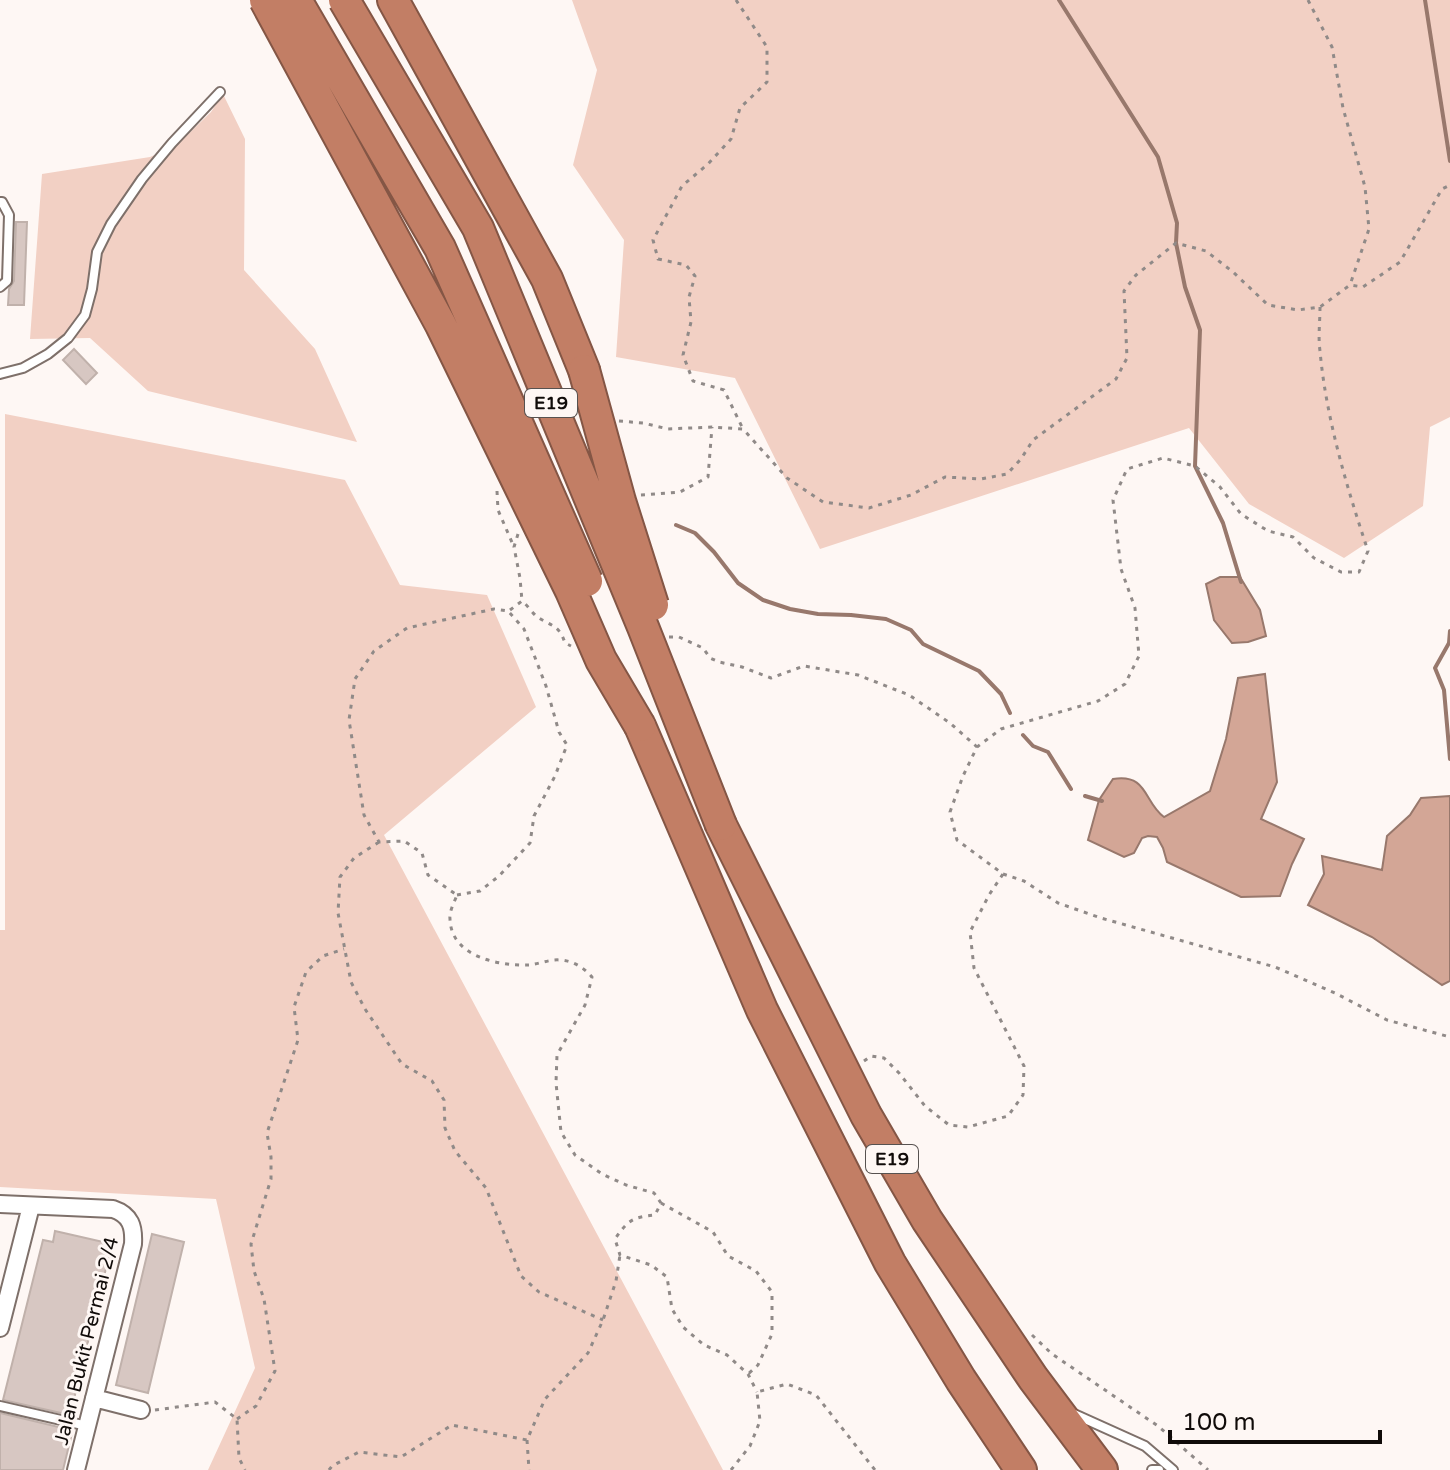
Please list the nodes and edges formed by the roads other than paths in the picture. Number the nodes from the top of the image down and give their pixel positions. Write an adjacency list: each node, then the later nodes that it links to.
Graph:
1 (265, 0): 9 (highway, bridge)
2 (296, 0): 9 (highway, E19, bridge)
3 (344, 0): 10 (highway, E19, bridge)
4 (393, 0): 10 (highway, bridge)
5 (220, 92): 8 (lane)
6 (0, 202): 7 (lane)
7 (0, 287)
8 (0, 374)
9 (640, 726): 14 (highway, E19)
10 (721, 825): 16 (highway, E19)
11 (0, 1204): 12 (street)
12 (31, 1206): 13 (street); 15 (street, Jalan Bukit Permai 2/4)
13 (0, 1328)
14 (961, 1380): 21 (highway); 22 (highway, E19)
15 (94, 1398): 18 (street); 19 (street, Jalan Bukit Permai 2/4)
16 (1055, 1405): 23 (highway, E19); 26 (lane)
17 (0, 1406): 19 (lane)
18 (141, 1410)
19 (87, 1426): 20 (street, Jalan Bukit Permai 2/4)
20 (76, 1470)
21 (998, 1470)
22 (1021, 1470)
23 (1102, 1470)
24 (1152, 1470): 25 (lane)
25 (1159, 1470)
26 (1173, 1470)

